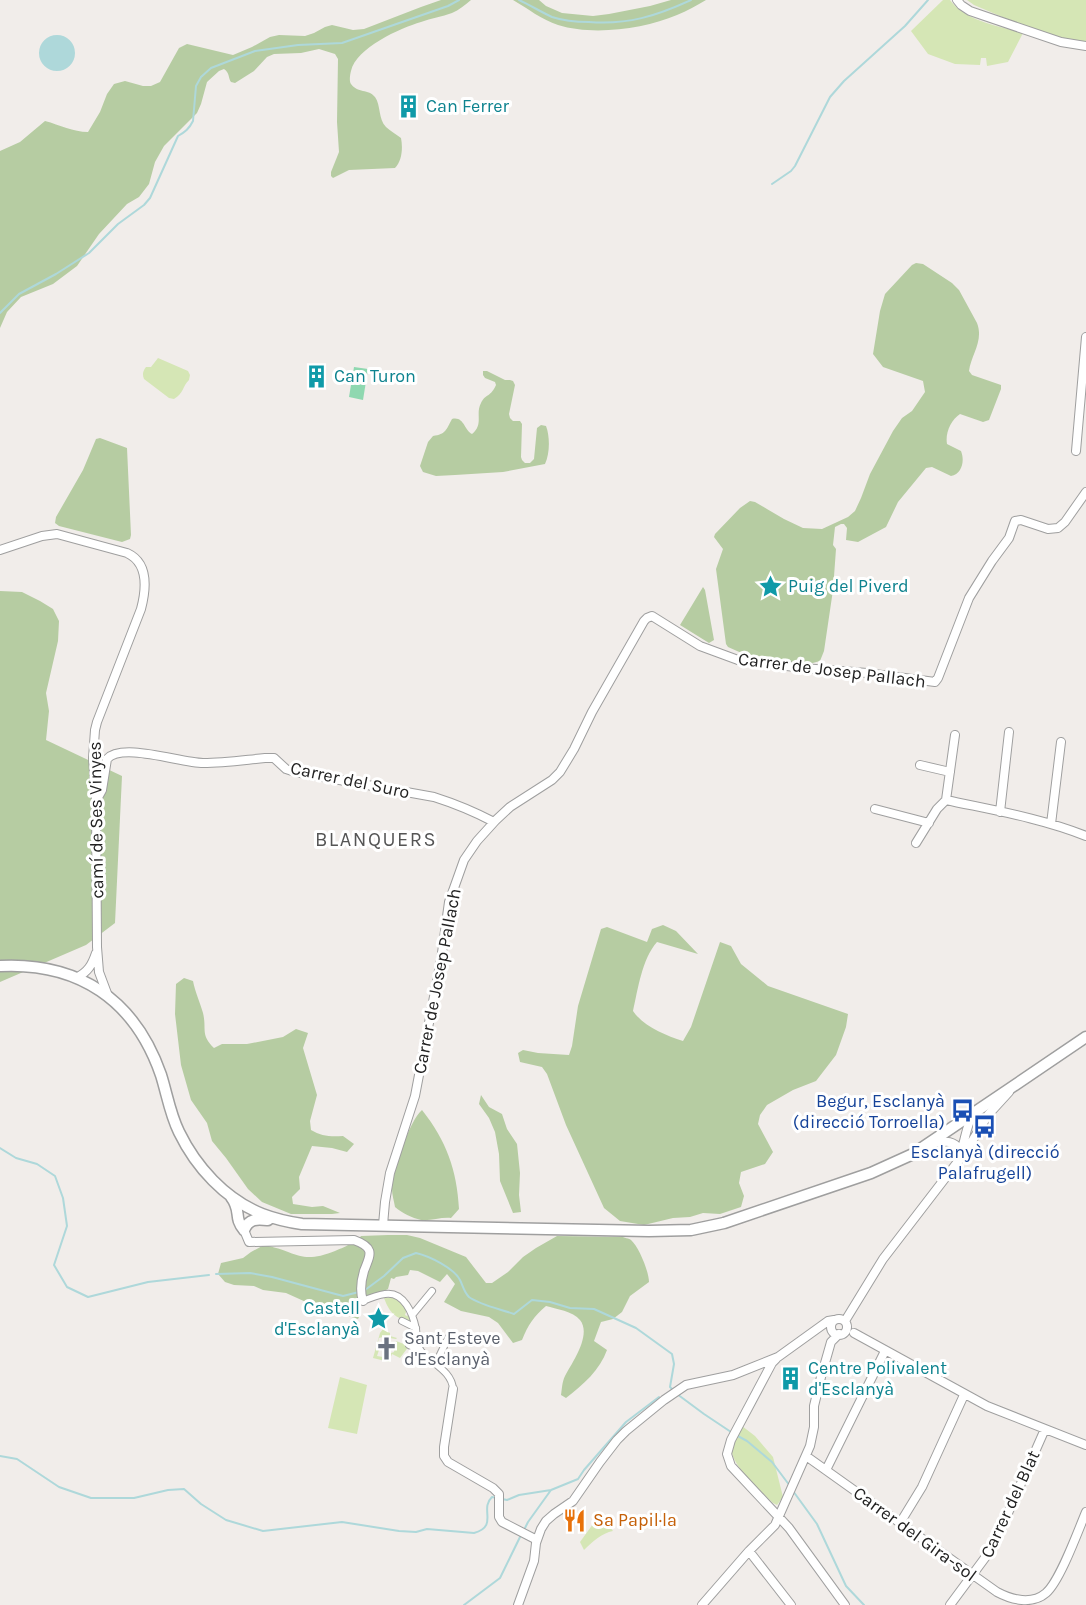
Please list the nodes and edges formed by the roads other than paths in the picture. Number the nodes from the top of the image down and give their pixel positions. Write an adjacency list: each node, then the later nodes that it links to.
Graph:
1 (957, 0): 2 (street)
2 (1086, 46)
3 (1086, 336): 4 (street)
4 (1076, 451)
5 (1086, 492): 16 (street, Carrer de Josep Pallach)
6 (0, 550): 13 (street, camí de Ses Vinyes)
7 (1009, 732): 15 (street)
8 (955, 735): 11 (street)
9 (1061, 742): 18 (street)
10 (920, 765): 11 (street)
11 (950, 772): 12 (street)
12 (946, 800): 15 (street); 17 (street)
13 (96, 801): 16 (street, Carrer del Suro); 21 (street, camí de Ses Vinyes)
14 (875, 809): 17 (street)
15 (1000, 812): 18 (street)
16 (494, 822): 36 (street, Carrer de Josep Pallach)
17 (929, 823): 20 (street)
18 (1051, 824): 19 (street)
19 (1086, 836)
20 (916, 843)
21 (98, 947): 23 (street, camí de Ses Vinyes); 24 (street, camí de Ses Vinyes)
22 (0, 966): 23 (street)
23 (76, 978): 24 (street)
24 (108, 996): 33 (street)
25 (1086, 1037): 26 (street)
26 (1017, 1083): 27 (street); 30 (street)
27 (978, 1109): 28 (street); 29 (street)
28 (968, 1124): 29 (street); 30 (street); 32 (street)
29 (954, 1126): 31 (street)
30 (976, 1133): 32 (street)
31 (926, 1145): 32 (street); 36 (street)
32 (957, 1162): 40 (street)
33 (224, 1190): 34 (street); 34 (street)
34 (247, 1217): 35 (street); 35 (street); 38 (street)
35 (285, 1221): 36 (street)
36 (383, 1225)
37 (432, 1291): 39 (street)
38 (362, 1295): 39 (street)
39 (407, 1317): 41 (street); 41 (street)
40 (841, 1321): 42 (street); 43 (street); 43 (street); 48 (street)
41 (416, 1328): 46 (street)
42 (854, 1333): 43 (street); 47 (street)
43 (840, 1334): 56 (street)
44 (448, 1338): 49 (street)
45 (409, 1346): 46 (street)
46 (421, 1350): 49 (street)
47 (885, 1351): 53 (street); 57 (street)
48 (778, 1357): 50 (street); 51 (street)
49 (436, 1364): 52 (street)
50 (752, 1368): 51 (street); 61 (street)
51 (766, 1376): 59 (street)
52 (453, 1389): 61 (street)
53 (964, 1395): 54 (street); 60 (street)
54 (1045, 1429): 55 (street); 63 (street, Carrer del Blat)
55 (1086, 1445)
56 (806, 1456): 57 (street, Carrer del Gira-sol); 59 (street)
57 (826, 1470): 60 (street, Carrer del Gira-sol)
58 (1086, 1512): 63 (street, Carrer del Gira-sol)
59 (778, 1516): 62 (street); 67 (street)
60 (900, 1523): 63 (street, Carrer del Gira-sol)
61 (537, 1540): 64 (street)
62 (749, 1551): 65 (street); 66 (street)
63 (973, 1575): 68 (street, Carrer del Blat)
64 (519, 1605)
65 (703, 1605)
66 (791, 1605)
67 (844, 1605)
68 (950, 1605)

